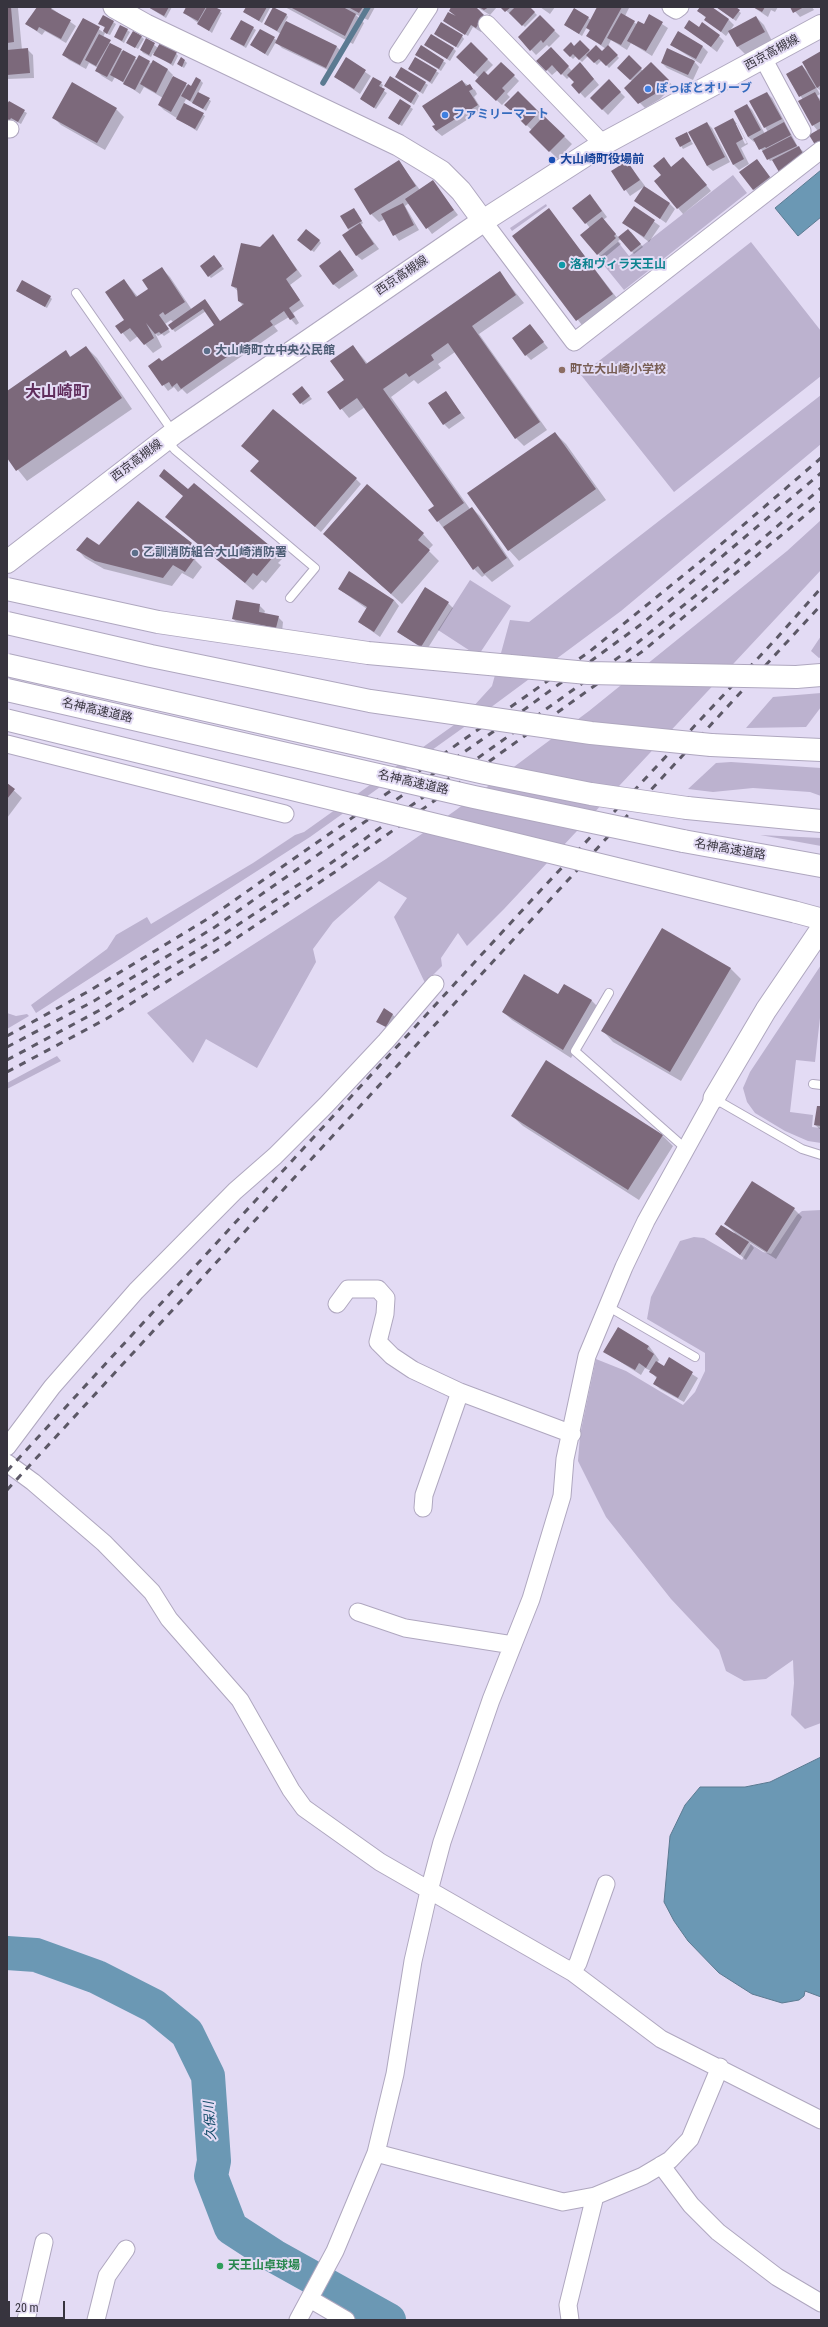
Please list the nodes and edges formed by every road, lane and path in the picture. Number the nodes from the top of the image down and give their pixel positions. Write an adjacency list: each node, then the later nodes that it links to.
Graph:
1 (114, 7): 12 (street)
2 (429, 7): 7 (street)
3 (671, 7): 4 (street)
4 (680, 7)
5 (487, 24): 10 (street)
6 (821, 26): 8 (main road, 西京高槻線)
7 (398, 54)
8 (763, 58): 9 (street); 10 (main road, 西京高槻線)
9 (802, 131)
10 (603, 144): 12 (main road, 西京高槻線)
11 (821, 150): 12 (street)
12 (483, 221): 14 (main road, 西京高槻線)
13 (76, 293): 14 (lane)
14 (170, 436): 15 (main road, 西京高槻線); 17 (lane)
15 (8, 559)
16 (7, 589): 20 (main road, bridge)
17 (290, 598)
18 (7, 623): 24 (main road, bridge)
19 (7, 665): 26 (main road, 名神高速道路, bridge)
20 (821, 675)
21 (7, 690): 27 (main road, 名神高速道路, bridge)
22 (7, 720): 28 (street, bridge)
23 (7, 744): 25 (street)
24 (821, 750)
25 (285, 814)
26 (821, 822)
27 (821, 866)
28 (821, 919)
29 (821, 929): 32 (street)
30 (435, 984): 40 (street)
31 (609, 993): 33 (lane)
32 (714, 1098): 33 (street); 34 (lane)
33 (685, 1148): 36 (street)
34 (821, 1155)
35 (337, 1304): 38 (street)
36 (608, 1306): 37 (lane); 39 (street)
37 (695, 1357)
38 (460, 1392): 39 (street); 42 (street)
39 (572, 1434): 44 (street)
40 (7, 1447)
41 (7, 1463): 46 (street)
42 (423, 1508)
43 (358, 1612): 44 (street)
44 (512, 1645): 46 (street)
45 (606, 1884): 47 (street)
46 (429, 1891): 47 (street); 50 (street)
47 (572, 1972): 48 (street)
48 (720, 2067): 49 (street); 51 (street)
49 (821, 2120)
50 (376, 2153): 52 (street); 55 (street)
51 (661, 2165): 52 (street); 56 (street)
52 (595, 2196): 62 (street)
53 (44, 2242): 57 (street)
54 (126, 2249): 58 (street)
55 (317, 2288): 59 (street); 60 (street); 61 (street)
56 (821, 2303)
57 (26, 2320)
58 (96, 2320)
59 (298, 2320)
60 (325, 2320)
61 (346, 2320)
62 (570, 2320)

